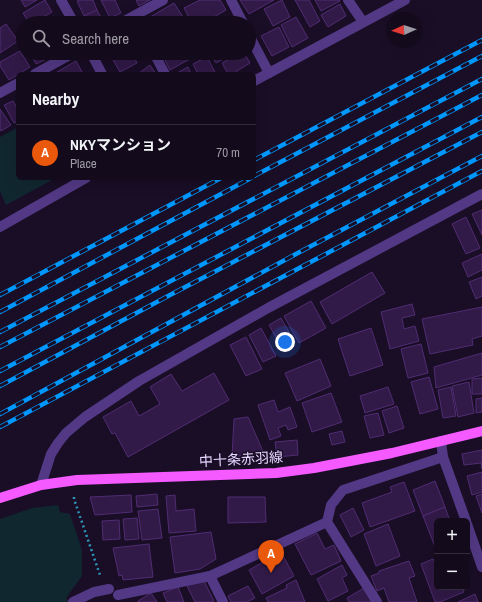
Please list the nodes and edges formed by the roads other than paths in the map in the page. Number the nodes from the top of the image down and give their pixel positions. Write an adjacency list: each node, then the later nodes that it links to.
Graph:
1 (61, 0): 6 (street)
2 (163, 0): 7 (street)
3 (231, 0): 8 (street)
4 (348, 0): 9 (street)
5 (404, 0): 9 (street)
6 (70, 16)
7 (142, 16)
8 (239, 16)
9 (363, 22): 17 (street)
10 (256, 48): 17 (street)
11 (60, 60): 14 (street)
12 (95, 60): 15 (street)
13 (158, 60): 16 (street)
14 (39, 72)
15 (101, 72)
16 (164, 72)
17 (269, 73): 18 (street)
18 (256, 80)
19 (16, 84): 20 (street)
20 (0, 93)
21 (83, 180): 23 (street)
22 (482, 194): 27 (street)
23 (0, 228)
24 (482, 431): 25 (main road, 中十条赤羽線)
25 (441, 441): 26 (street); 27 (main road, 中十条赤羽線)
26 (443, 457): 29 (street); 30 (street)
27 (41, 485): 28 (main road, 中十条赤羽線)
28 (0, 498)
29 (465, 518)
30 (327, 522): 33 (street); 38 (street)
31 (470, 533): 32 (street)
32 (482, 567)
33 (210, 576): 34 (street); 37 (street)
34 (113, 592): 35 (street); 36 (street)
35 (73, 602)
36 (126, 602)
37 (223, 602)
38 (377, 602)

